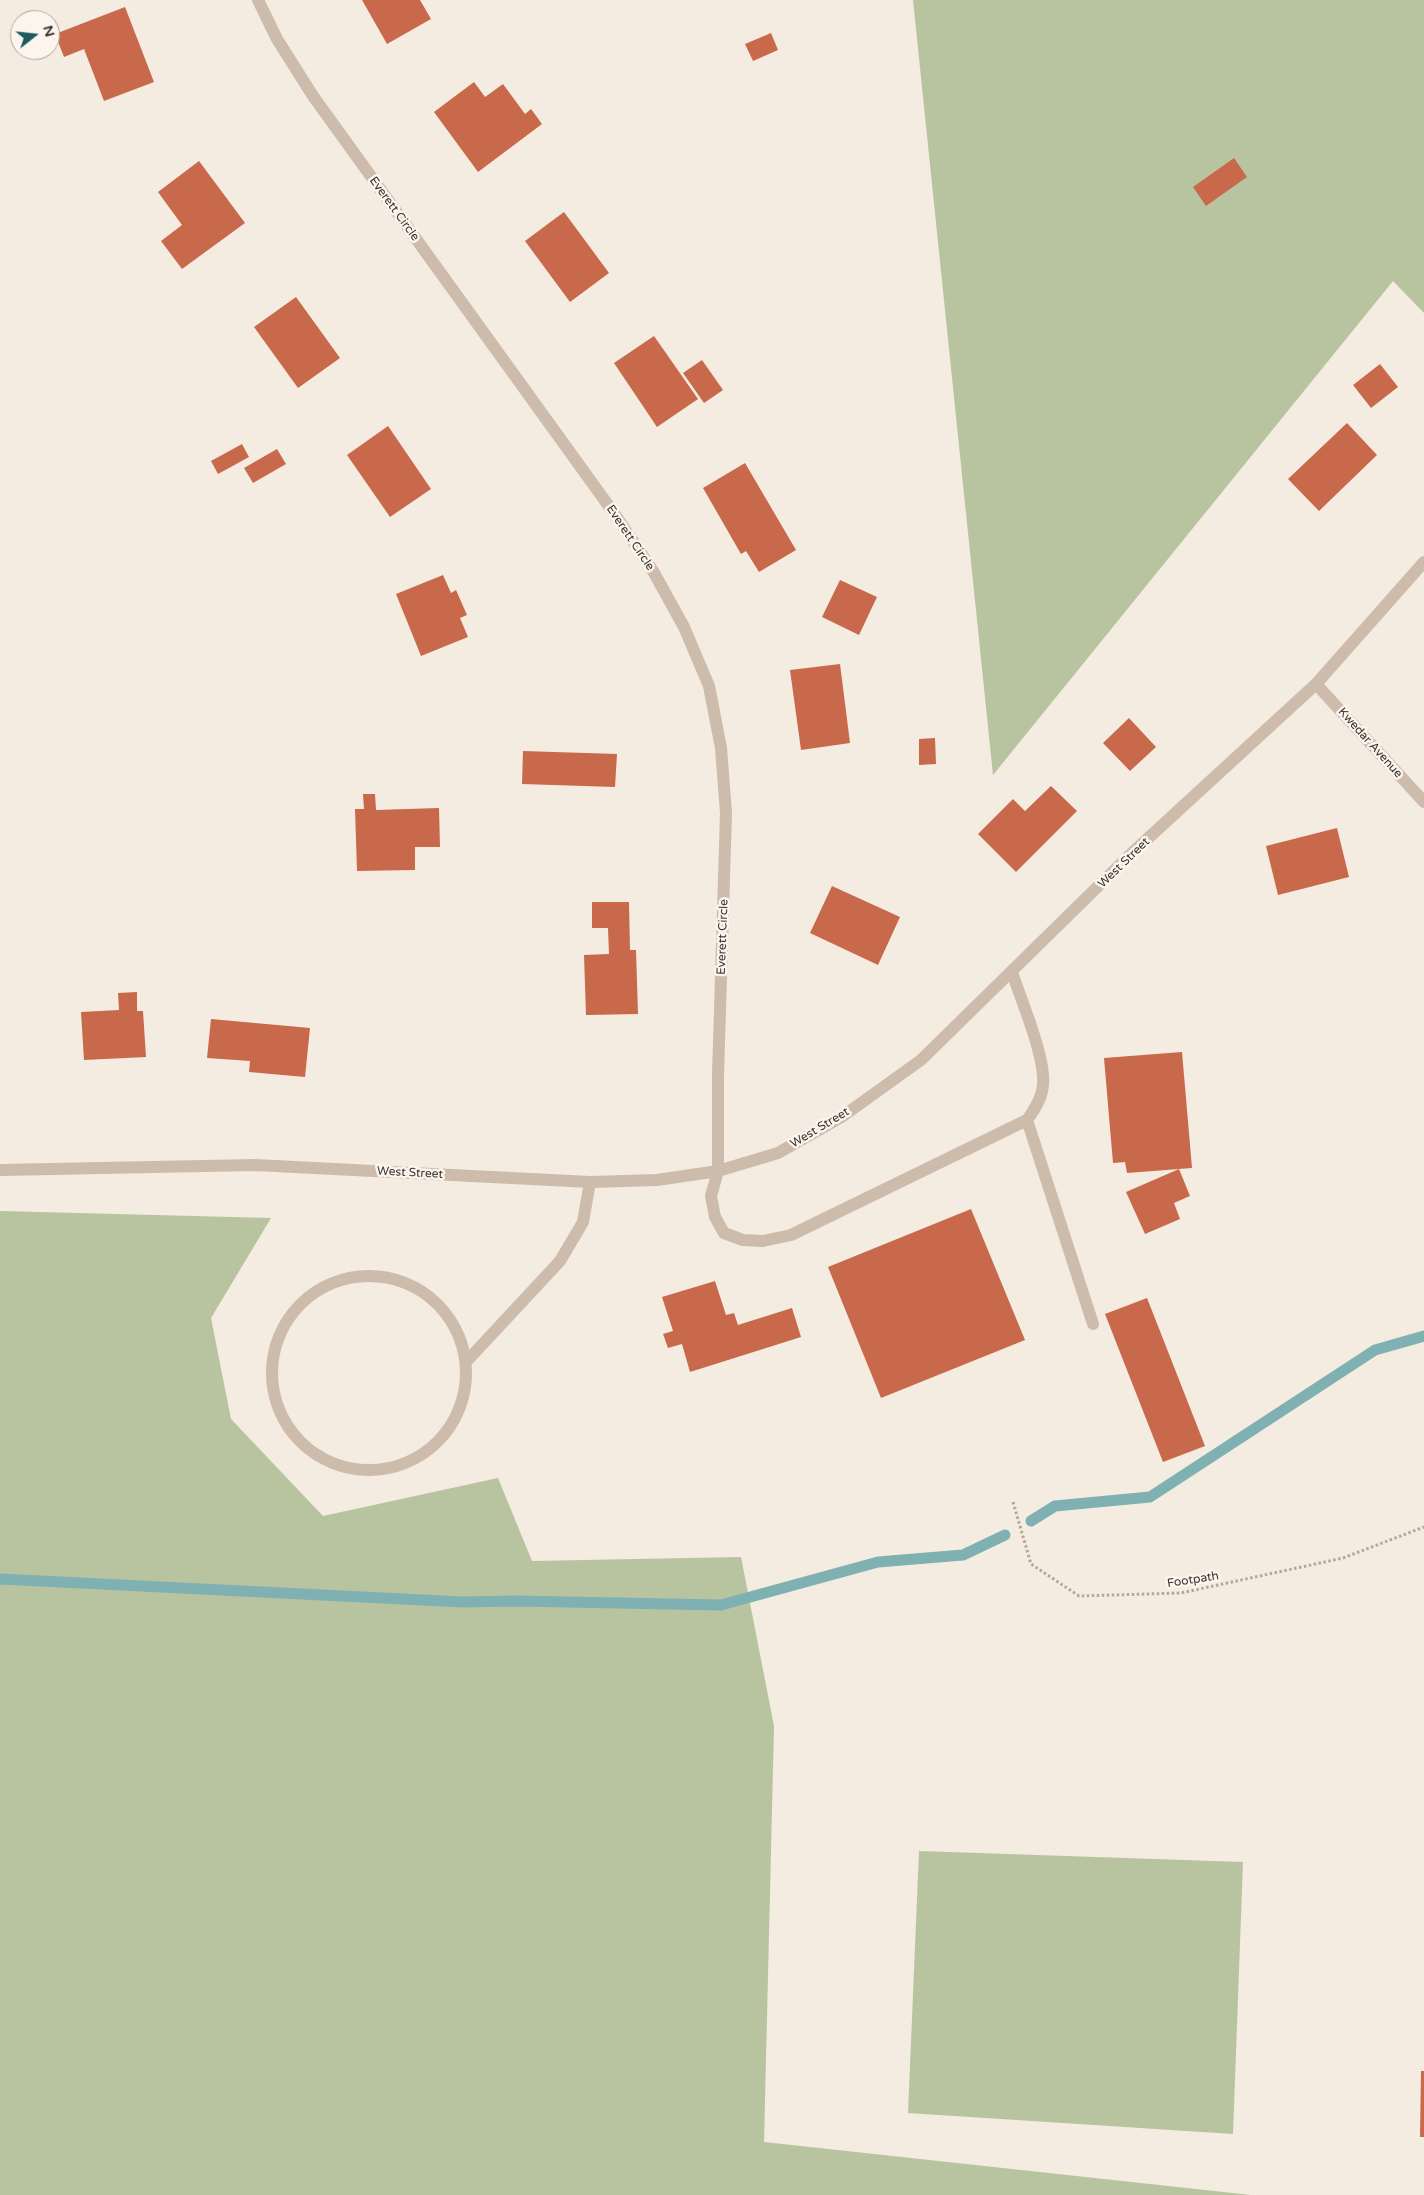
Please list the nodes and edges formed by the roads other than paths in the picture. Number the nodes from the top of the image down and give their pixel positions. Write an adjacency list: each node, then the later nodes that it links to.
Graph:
1 (258, 0): 8 (street, Everett Circle)
2 (1424, 562): 3 (street, West Street)
3 (1316, 684): 4 (street, Kwedar Avenue); 5 (street, West Street)
4 (1424, 802)
5 (1012, 972): 6 (street); 8 (street, West Street)
6 (1027, 1120): 8 (street, Everett Circle); 10 (street)
7 (0, 1170): 9 (street, West Street)
8 (718, 1171): 9 (street, West Street)
9 (590, 1182): 11 (street)
10 (1093, 1324)
11 (466, 1362): 11 (street)

